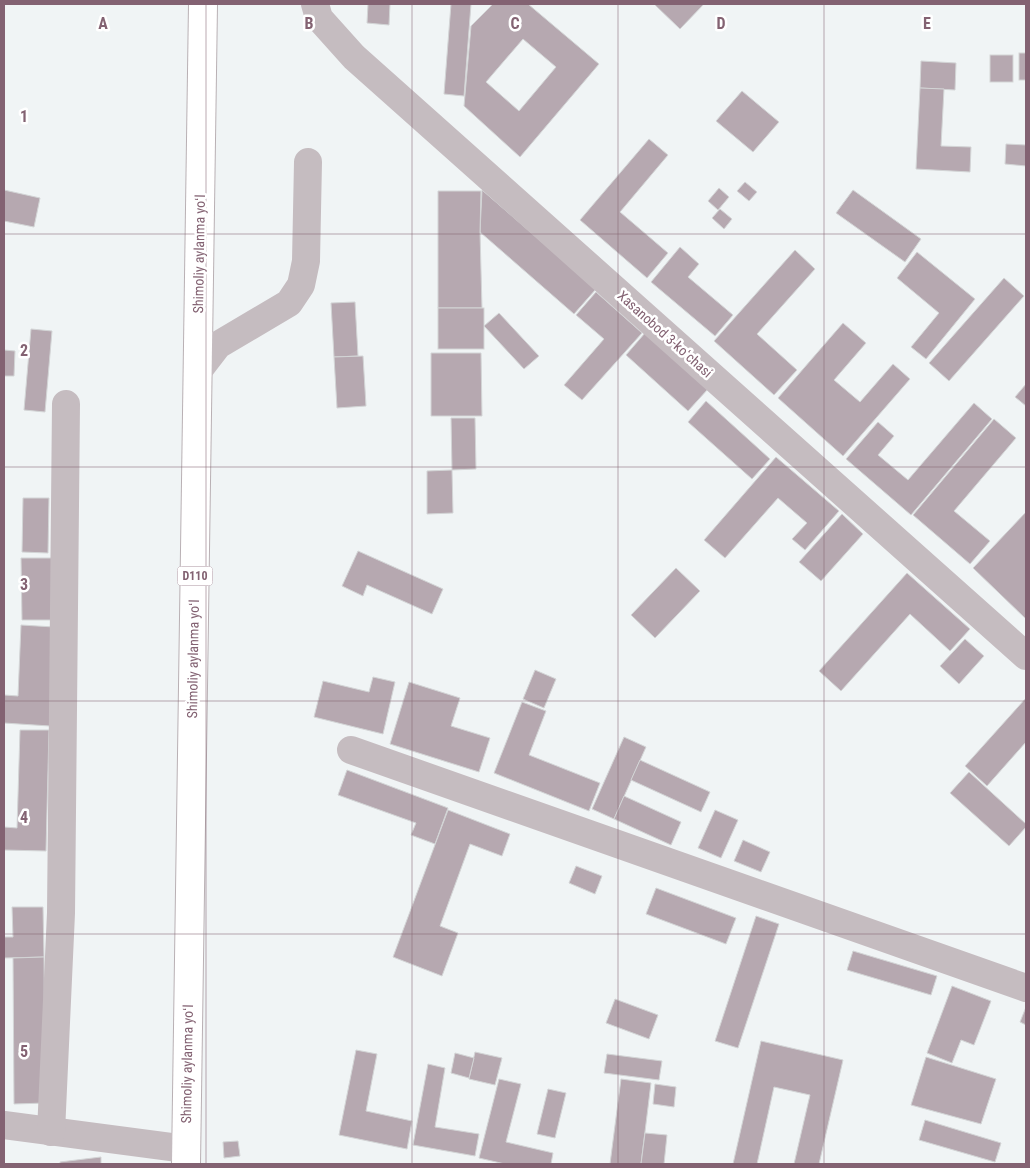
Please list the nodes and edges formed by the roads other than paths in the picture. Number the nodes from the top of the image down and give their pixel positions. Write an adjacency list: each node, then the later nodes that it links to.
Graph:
1 (203, 4): 4 (main road, Shimoliy aylanma yoʻl / D110)
2 (315, 4): 6 (street, Xasanobod 3-koʻchasi)
3 (308, 162): 4 (street)
4 (198, 371): 11 (main road, Shimoliy aylanma yoʻl / D110)
5 (66, 404): 10 (street)
6 (1026, 656)
7 (351, 750): 8 (street)
8 (1026, 988)
9 (4, 1126): 10 (street)
10 (51, 1132): 11 (street)
11 (186, 1156)

